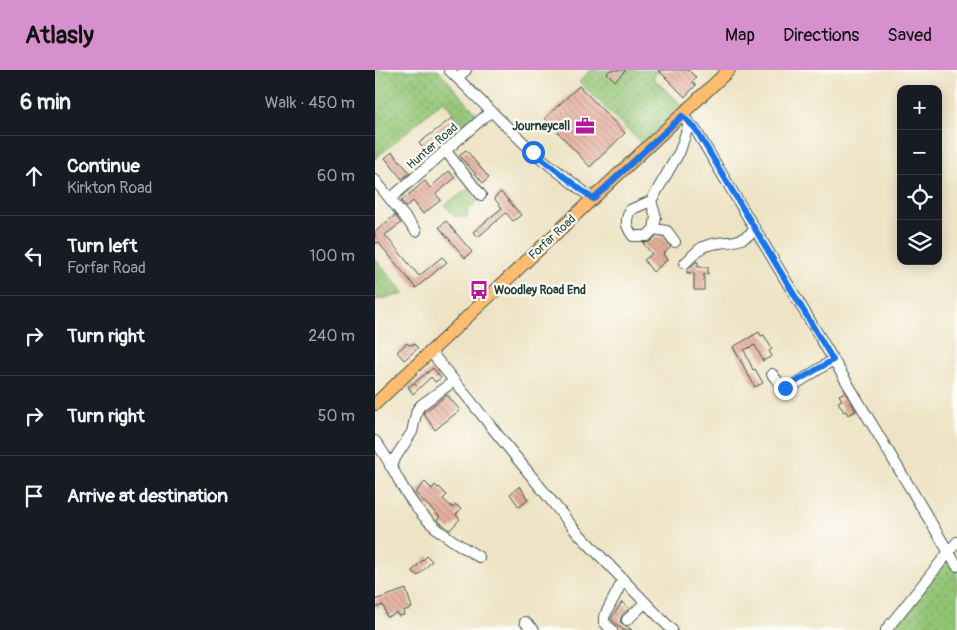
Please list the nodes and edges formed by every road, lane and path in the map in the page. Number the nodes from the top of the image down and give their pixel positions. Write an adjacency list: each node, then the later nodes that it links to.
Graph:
1 (449, 70): 4 (street)
2 (466, 70): 4 (street)
3 (729, 70): 6 (main road, Forfar Road)
4 (457, 78): 5 (street)
5 (491, 112): 7 (street, Hunter Road); 11 (street)
6 (686, 119): 11 (main road, Forfar Road); 12 (street); 14 (street)
7 (445, 150): 9 (street); 10 (street, Hunter Road)
8 (375, 180): 10 (street)
9 (481, 195)
10 (390, 199): 15 (street)
11 (593, 199): 18 (main road, Forfar Road)
12 (651, 201): 13 (street); 13 (street)
13 (654, 229): 16 (street)
14 (755, 230): 17 (street); 19 (street)
15 (416, 231)
16 (675, 242)
17 (685, 263)
18 (430, 351): 21 (street); 22 (main road, Forfar Road)
19 (833, 360): 20 (street); 26 (street)
20 (772, 374)
21 (454, 381): 24 (street); 29 (street)
22 (375, 404)
23 (375, 441): 24 (street)
24 (391, 466): 27 (street)
25 (957, 542): 26 (street)
26 (948, 553): 28 (street); 36 (street)
27 (479, 557)
28 (957, 566)
29 (623, 580): 30 (street); 34 (street)
30 (645, 603): 31 (street); 35 (street)
31 (627, 620)
32 (525, 622): 33 (street)
33 (534, 630)
34 (612, 630)
35 (672, 630)
36 (886, 630)

